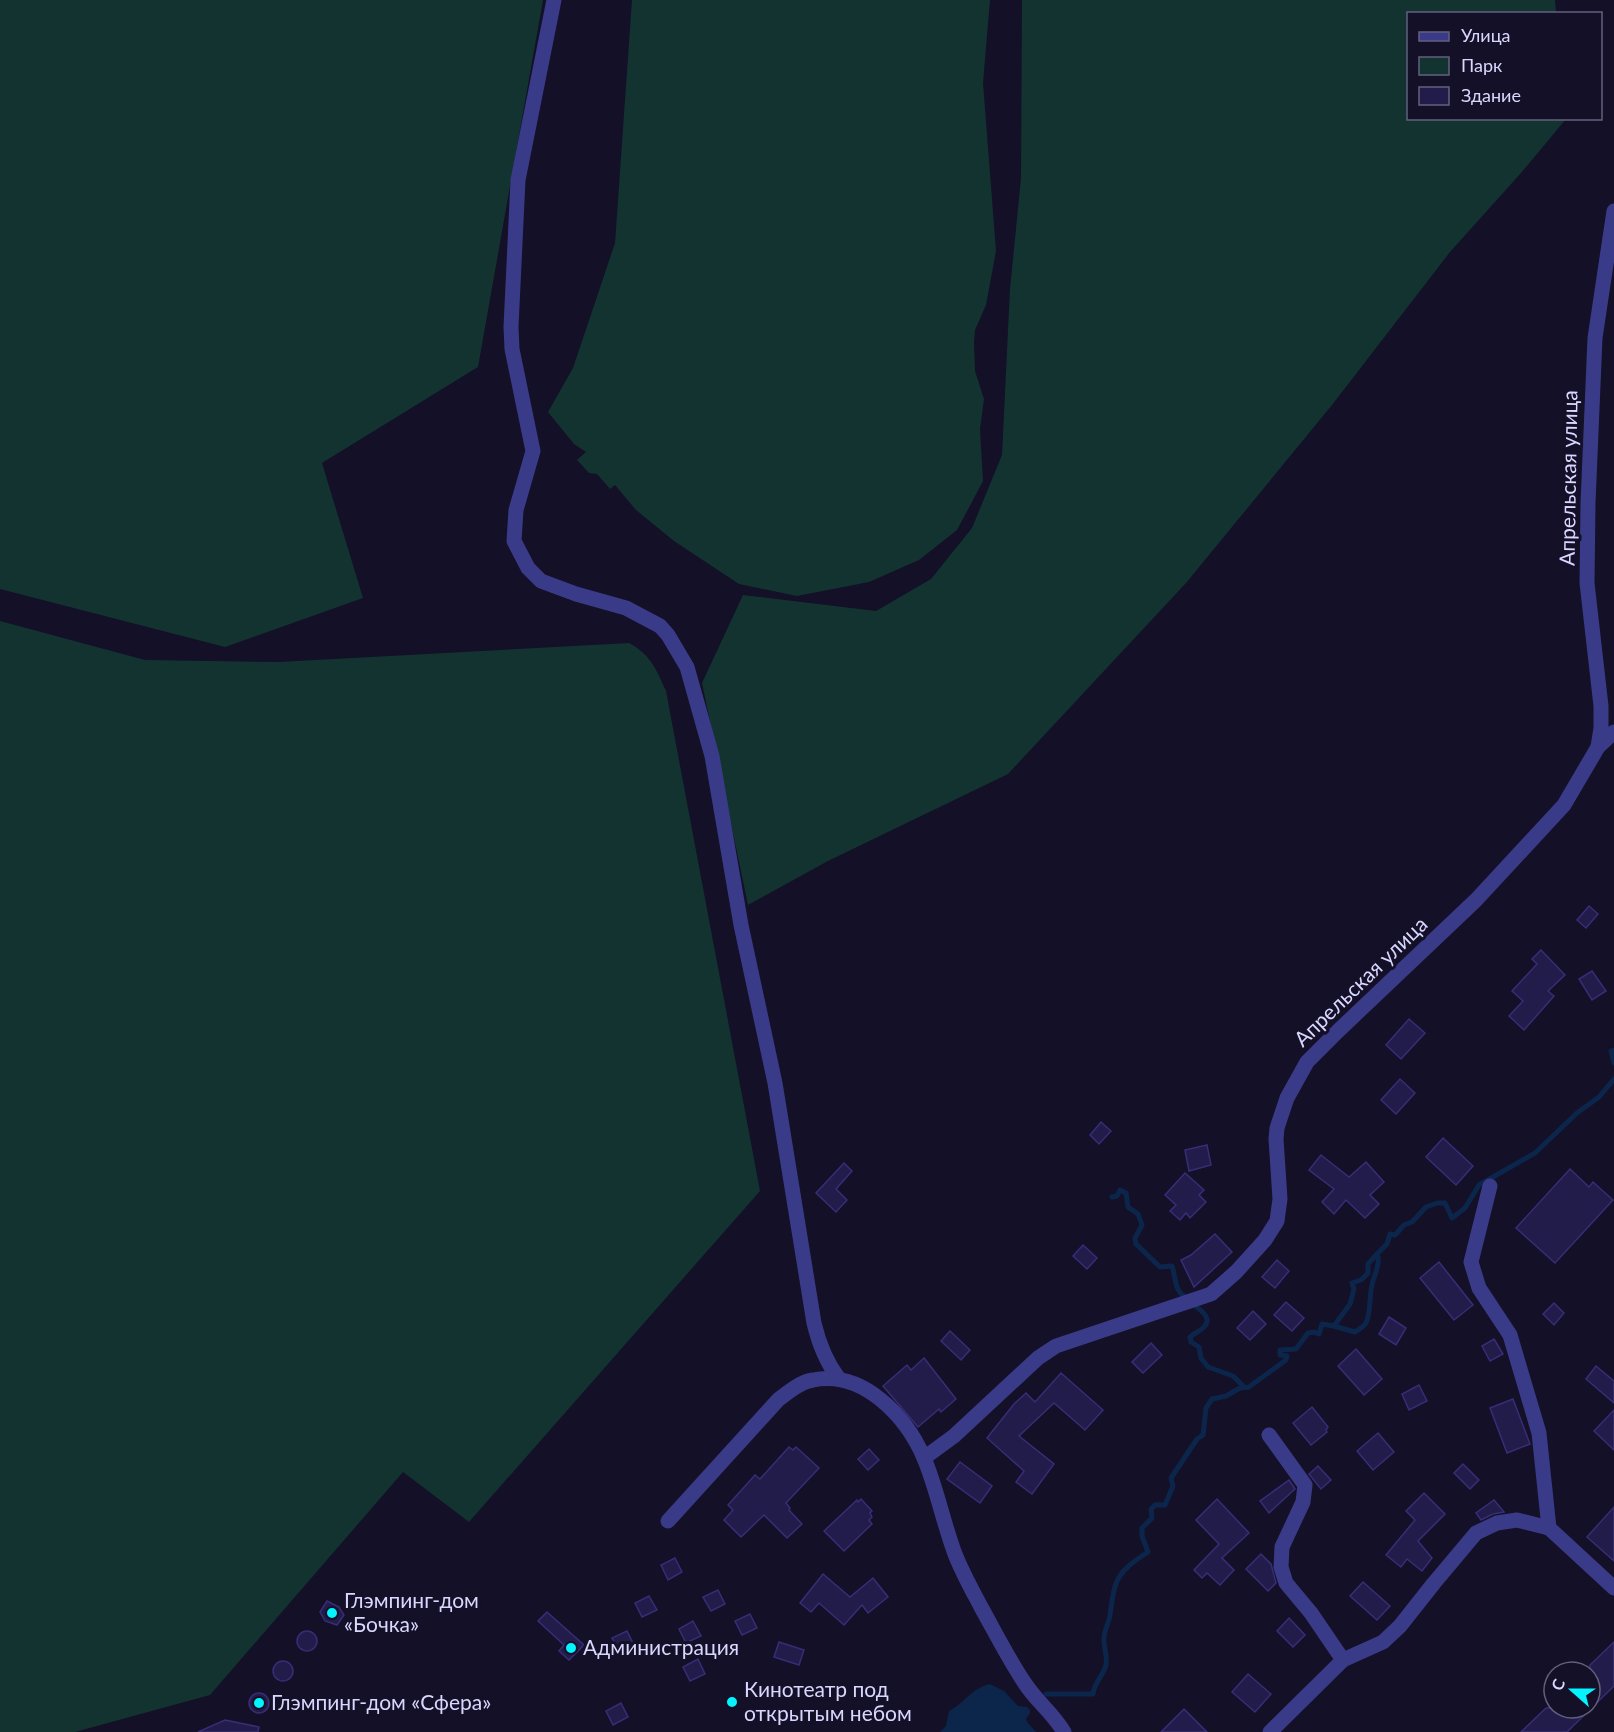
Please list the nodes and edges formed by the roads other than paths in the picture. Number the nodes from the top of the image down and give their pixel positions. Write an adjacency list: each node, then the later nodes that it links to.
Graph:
1 (554, 0): 6 (street)
2 (1614, 211): 4 (street, Апрельская улица)
3 (1614, 732): 4 (street, Апрельская улица)
4 (1598, 747): 8 (street, Апрельская улица)
5 (1490, 1186): 10 (street)
6 (839, 1379): 8 (street); 9 (street)
7 (1269, 1435): 12 (street)
8 (924, 1458): 13 (street)
9 (668, 1521)
10 (1549, 1528): 11 (street); 12 (street)
11 (1614, 1588)
12 (1343, 1660): 14 (street)
13 (1064, 1732)
14 (1270, 1732)

